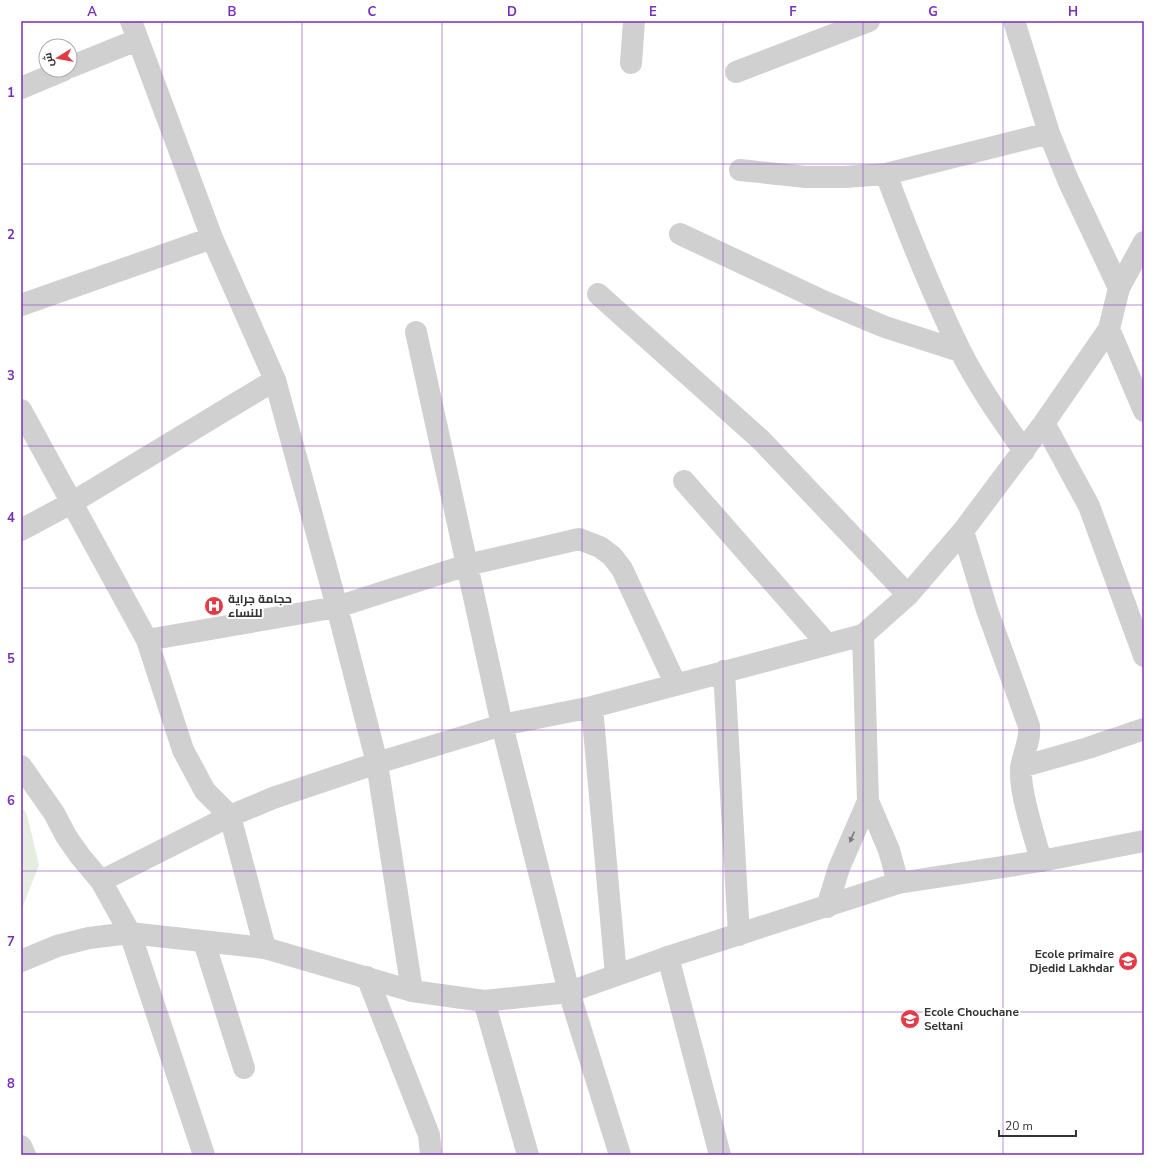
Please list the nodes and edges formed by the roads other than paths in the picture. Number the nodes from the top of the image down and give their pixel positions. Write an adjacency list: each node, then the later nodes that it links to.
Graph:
1 (634, 21): 7 (street)
2 (869, 21): 4 (street)
3 (1014, 21): 11 (street)
4 (836, 27): 8 (street)
5 (134, 30): 6 (street); 15 (street)
6 (78, 62)
7 (631, 63)
8 (736, 72)
9 (45, 78): 10 (street)
10 (21, 88)
11 (1049, 133): 13 (street); 17 (street)
12 (740, 170): 13 (street)
13 (886, 174): 22 (street)
14 (680, 234): 22 (street)
15 (212, 238): 19 (street); 23 (street)
16 (1144, 242): 17 (street)
17 (1119, 288): 20 (street)
18 (598, 294): 33 (street)
19 (21, 305)
20 (1108, 329): 25 (street); 26 (street)
21 (416, 332): 32 (street)
22 (960, 351): 27 (street)
23 (275, 380): 29 (street); 34 (street)
24 (21, 410): 29 (street)
25 (1144, 411)
26 (1044, 423): 27 (street); 38 (street)
27 (1024, 451): 31 (street)
28 (684, 481): 37 (street)
29 (73, 502): 30 (street); 36 (street)
30 (21, 530)
31 (963, 531): 33 (street); 46 (street)
32 (466, 565): 34 (street); 40 (street); 42 (street)
33 (908, 595): 35 (street)
34 (337, 607): 36 (street); 44 (street)
35 (863, 635): 37 (street); 47 (street)
36 (147, 640): 48 (street)
37 (827, 644): 39 (street)
38 (1144, 656)
39 (724, 671): 40 (street); 55 (street)
40 (676, 685): 41 (street)
41 (592, 707): 42 (street); 60 (street)
42 (502, 725): 44 (street); 63 (street)
43 (1144, 729): 46 (street)
44 (377, 762): 48 (street); 62 (street)
45 (21, 766): 51 (street)
46 (1021, 767): 50 (street)
47 (868, 801): 52 (street); 53 (street, one-way to 53)
48 (230, 816): 51 (street); 57 (street)
49 (1144, 841): 50 (street)
50 (1041, 861): 52 (street)
51 (100, 881): 54 (street)
52 (898, 883): 53 (street)
53 (827, 907): 55 (street)
54 (130, 934): 56 (street); 59 (street); 68 (street)
55 (739, 935): 58 (street)
56 (204, 942): 57 (street); 65 (street)
57 (264, 948): 61 (street)
58 (668, 957): 60 (street); 72 (street)
59 (21, 961)
60 (616, 975): 63 (street)
61 (367, 977): 62 (street); 69 (street)
62 (412, 991): 64 (street)
63 (569, 992): 64 (street); 71 (street)
64 (484, 1001): 70 (street)
65 (244, 1068)
66 (21, 1146): 67 (street)
67 (24, 1155)
68 (204, 1155)
69 (431, 1155)
70 (528, 1155)
71 (620, 1155)
72 (720, 1155)

